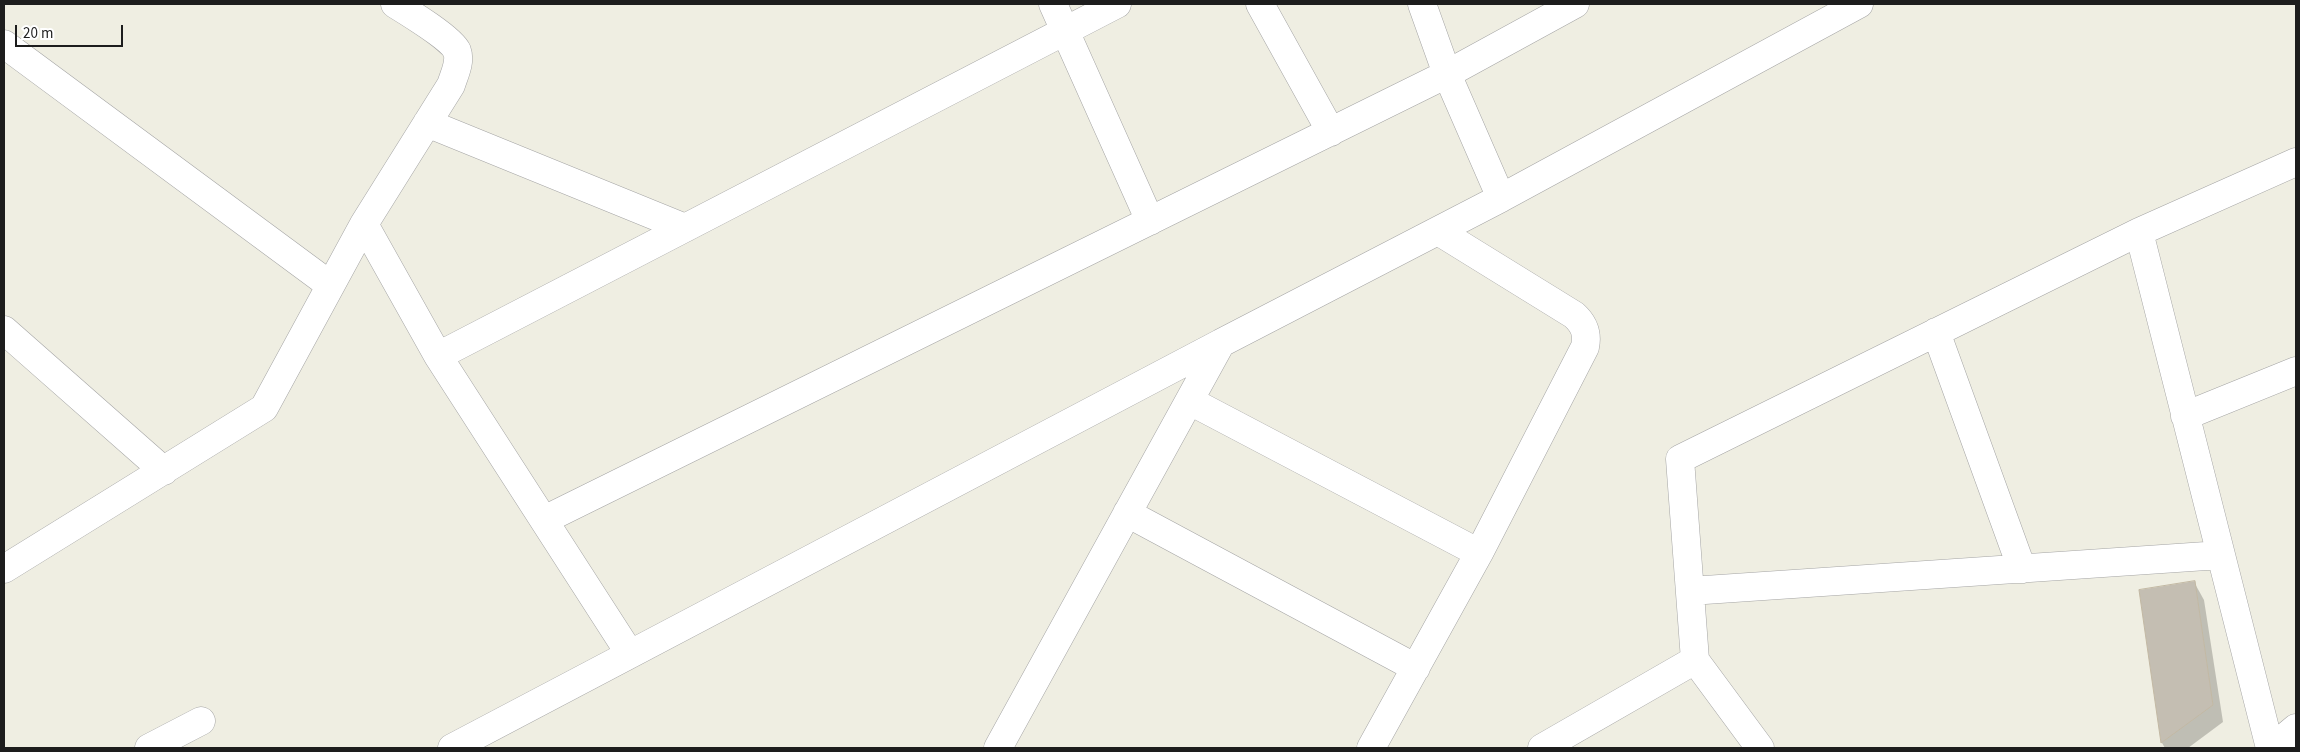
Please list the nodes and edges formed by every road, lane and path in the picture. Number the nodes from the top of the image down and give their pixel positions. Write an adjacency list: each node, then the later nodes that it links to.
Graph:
1 (395, 4): 11 (street)
2 (1053, 4): 8 (street)
3 (1117, 4): 8 (street)
4 (1260, 4): 12 (street)
5 (1422, 4): 10 (street)
6 (1575, 4): 10 (street)
7 (1859, 4): 14 (street)
8 (1065, 31): 15 (street); 17 (street)
9 (4, 44): 20 (street)
10 (1447, 74): 12 (street); 14 (street)
11 (427, 122): 16 (street); 17 (street)
12 (1331, 132): 15 (street)
13 (2296, 162): 19 (street)
14 (1501, 198): 18 (street)
15 (1150, 221): 30 (street)
16 (364, 224): 20 (street); 24 (street)
17 (685, 228): 24 (street)
18 (1438, 231): 23 (street); 31 (street)
19 (2139, 232): 22 (street); 27 (street)
20 (330, 285): 28 (street)
21 (4, 330): 28 (street)
22 (1936, 332): 33 (street); 35 (street)
23 (1222, 343): 26 (street); 36 (street)
24 (438, 356): 30 (street)
25 (2296, 371): 27 (street)
26 (1190, 401): 29 (street); 31 (street)
27 (2185, 416): 32 (street)
28 (164, 470): 34 (street)
29 (1128, 513): 38 (street); 41 (street)
30 (544, 520): 36 (street)
31 (1479, 553): 38 (street)
32 (2221, 555): 33 (street); 47 (street)
33 (2022, 568): 35 (street)
34 (4, 569)
35 (1690, 591): 37 (street)
36 (630, 654): 43 (street)
37 (1695, 660): 45 (street); 46 (street)
38 (1416, 668): 44 (street)
39 (201, 721): 42 (street)
40 (2296, 728): 47 (street)
41 (1008, 745)
42 (149, 748)
43 (452, 748)
44 (1372, 748)
45 (1542, 748)
46 (1760, 748)
47 (2271, 748)

